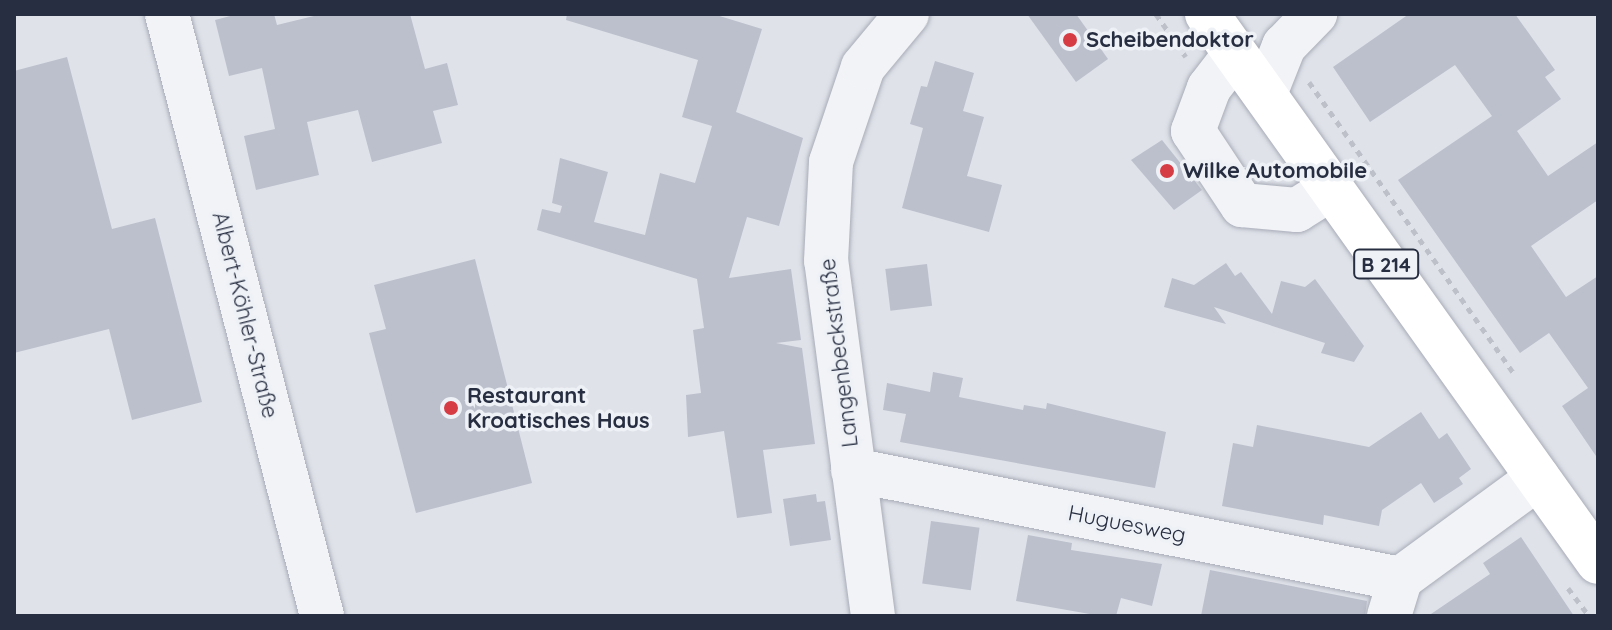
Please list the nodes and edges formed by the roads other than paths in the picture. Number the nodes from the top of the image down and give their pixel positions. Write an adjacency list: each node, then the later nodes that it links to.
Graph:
1 (167, 14): 12 (street, Albert-Köhler-Straße)
2 (907, 14): 8 (street, Langenbeckstraße)
3 (1207, 14): 5 (main road, B 214)
4 (1302, 25): 6 (street)
5 (1235, 54): 6 (main road, B 214); 7 (street)
6 (1265, 94): 7 (main road, B 214)
7 (1332, 188): 9 (main road, B 214)
8 (853, 470): 11 (street, Huguesweg); 13 (street, Langenbeckstraße)
9 (1538, 478): 10 (main road, B 214); 11 (street)
10 (1579, 570)
11 (1394, 598)
12 (322, 616)
13 (873, 616)

